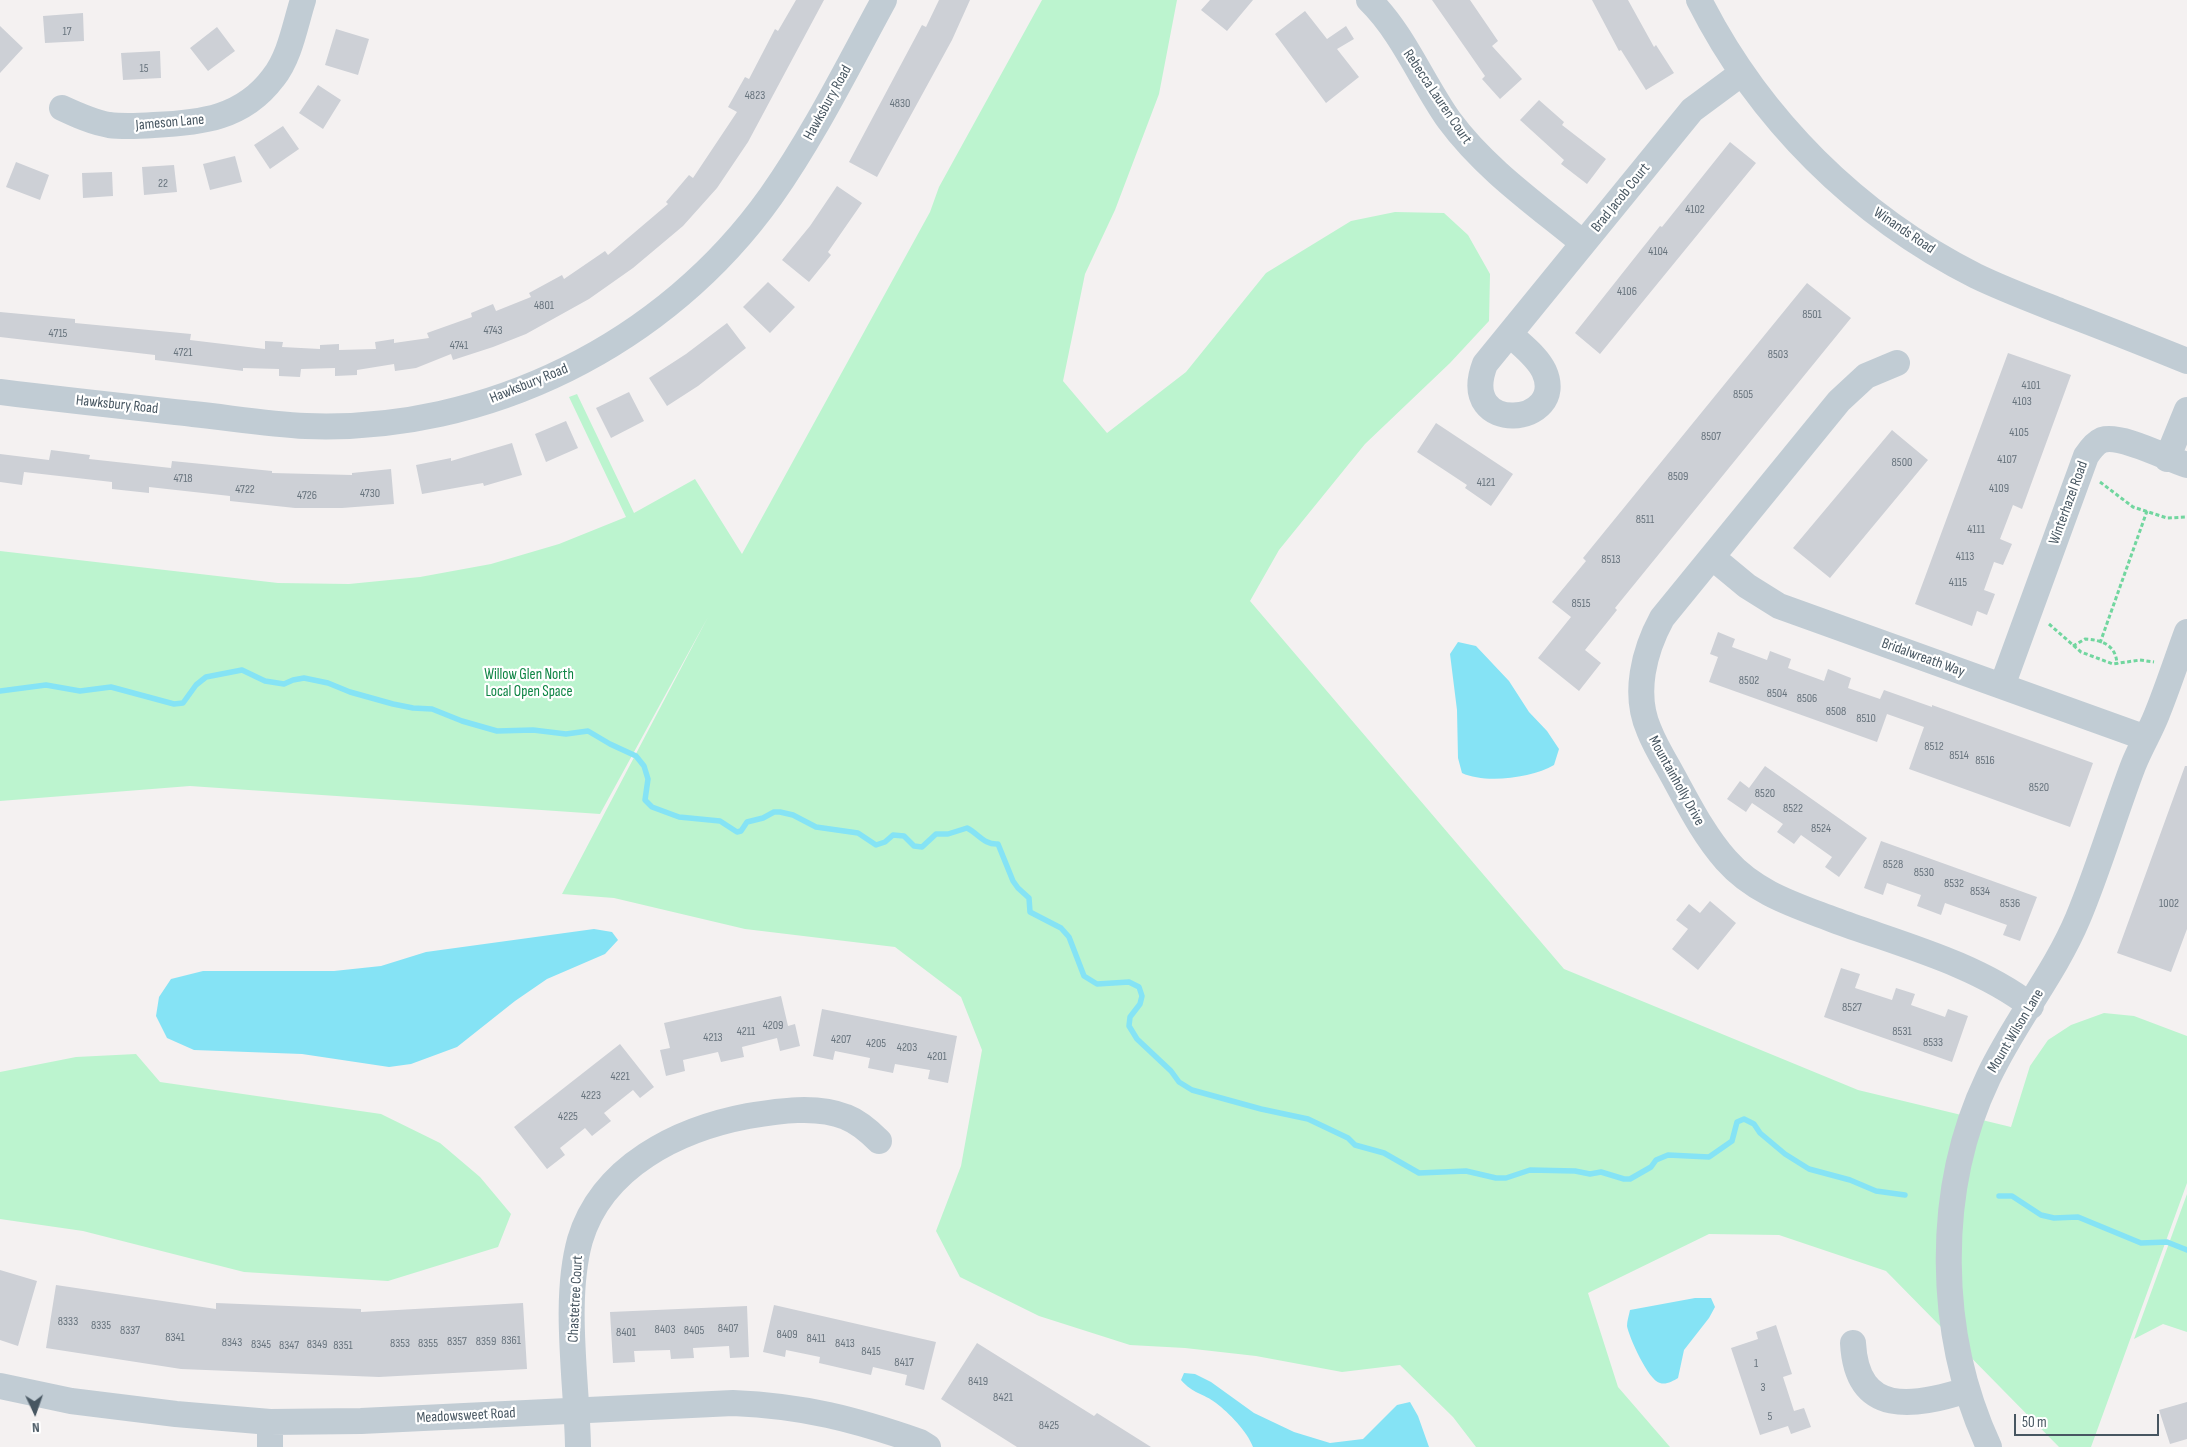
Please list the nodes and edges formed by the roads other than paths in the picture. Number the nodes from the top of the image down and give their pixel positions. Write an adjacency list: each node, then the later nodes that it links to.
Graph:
1 (303, 0): 6 (street, Jameson Lane)
2 (884, 0): 11 (street, Hawksbury Road)
3 (1369, 0): 7 (street, Rebecca Lauren Court)
4 (1699, 0): 5 (street, Winands Road)
5 (1742, 73): 7 (street, Brad Jacob Court); 9 (street, Winands Road)
6 (62, 108)
7 (1584, 243): 8 (street, Brad Jacob Court)
8 (1510, 334)
9 (2187, 361)
10 (1897, 363): 14 (street, Mountainholly Drive)
11 (0, 392)
12 (2187, 410): 13 (street, Winterhazel Road)
13 (2177, 462): 16 (street, Winterhazel Road)
14 (1712, 557): 16 (street, Bridalwreath Way); 18 (street, Mountainholly Drive)
15 (2187, 632): 17 (street, Mount Wilson Lane)
16 (2002, 686): 17 (street, Bridalwreath Way)
17 (2146, 738): 18 (street, Mount Wilson Lane)
18 (2030, 1006): 22 (street, Mount Wilson Lane)
19 (879, 1140): 23 (street, Chastetree Court)
20 (1853, 1343): 22 (street)
21 (0, 1386): 24 (street, Meadowsweet Road)
22 (1967, 1390): 27 (street, Mount Wilson Lane)
23 (576, 1410): 24 (street, Meadowsweet Road); 25 (street, Chastetree Court); 26 (street, Meadowsweet Road)
24 (270, 1434)
25 (578, 1447)
26 (928, 1447)
27 (1989, 1447)

